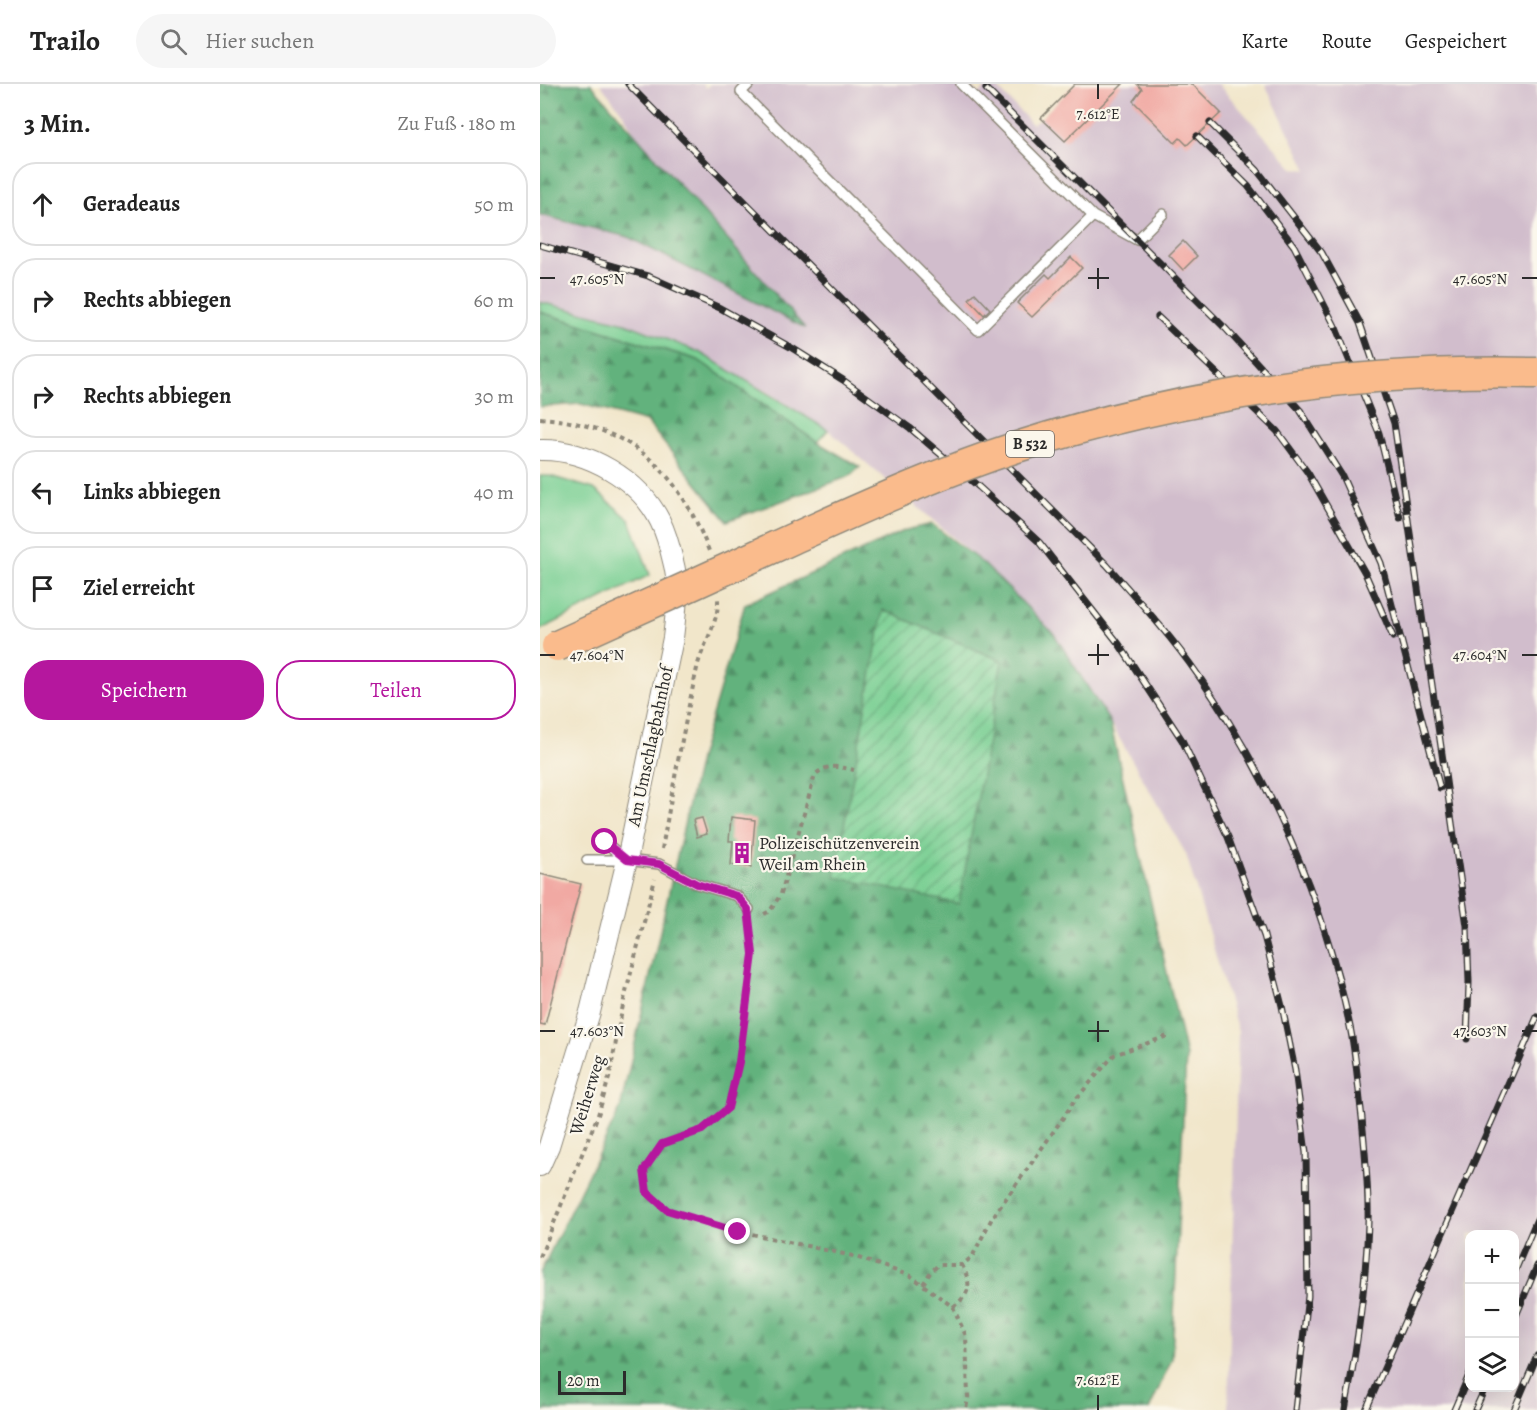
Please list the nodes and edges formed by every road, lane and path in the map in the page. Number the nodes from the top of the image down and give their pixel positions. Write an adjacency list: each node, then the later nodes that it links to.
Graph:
1 (749, 84): 4 (lane)
2 (961, 84): 4 (lane)
3 (1164, 214): 4 (lane)
4 (1094, 216)
5 (1537, 374): 7 (main road, B 532, bridge)
6 (540, 450): 11 (street, Am Umschlagbahnhof)
7 (557, 646)
8 (854, 770): 13 (path)
9 (605, 842): 11 (lane)
10 (587, 860): 11 (lane)
11 (627, 860): 12 (lane); 15 (street, Am Umschlagbahnhof)
12 (659, 864): 13 (lane); 17 (path, Weiherweg)
13 (748, 909): 19 (path)
14 (1170, 1035): 18 (path)
15 (544, 1143): 16 (street, Am Umschlagbahnhof)
16 (540, 1166)
17 (540, 1257)
18 (962, 1265): 19 (path); 20 (path)
19 (923, 1284): 20 (path)
20 (953, 1307): 21 (path)
21 (966, 1410)

